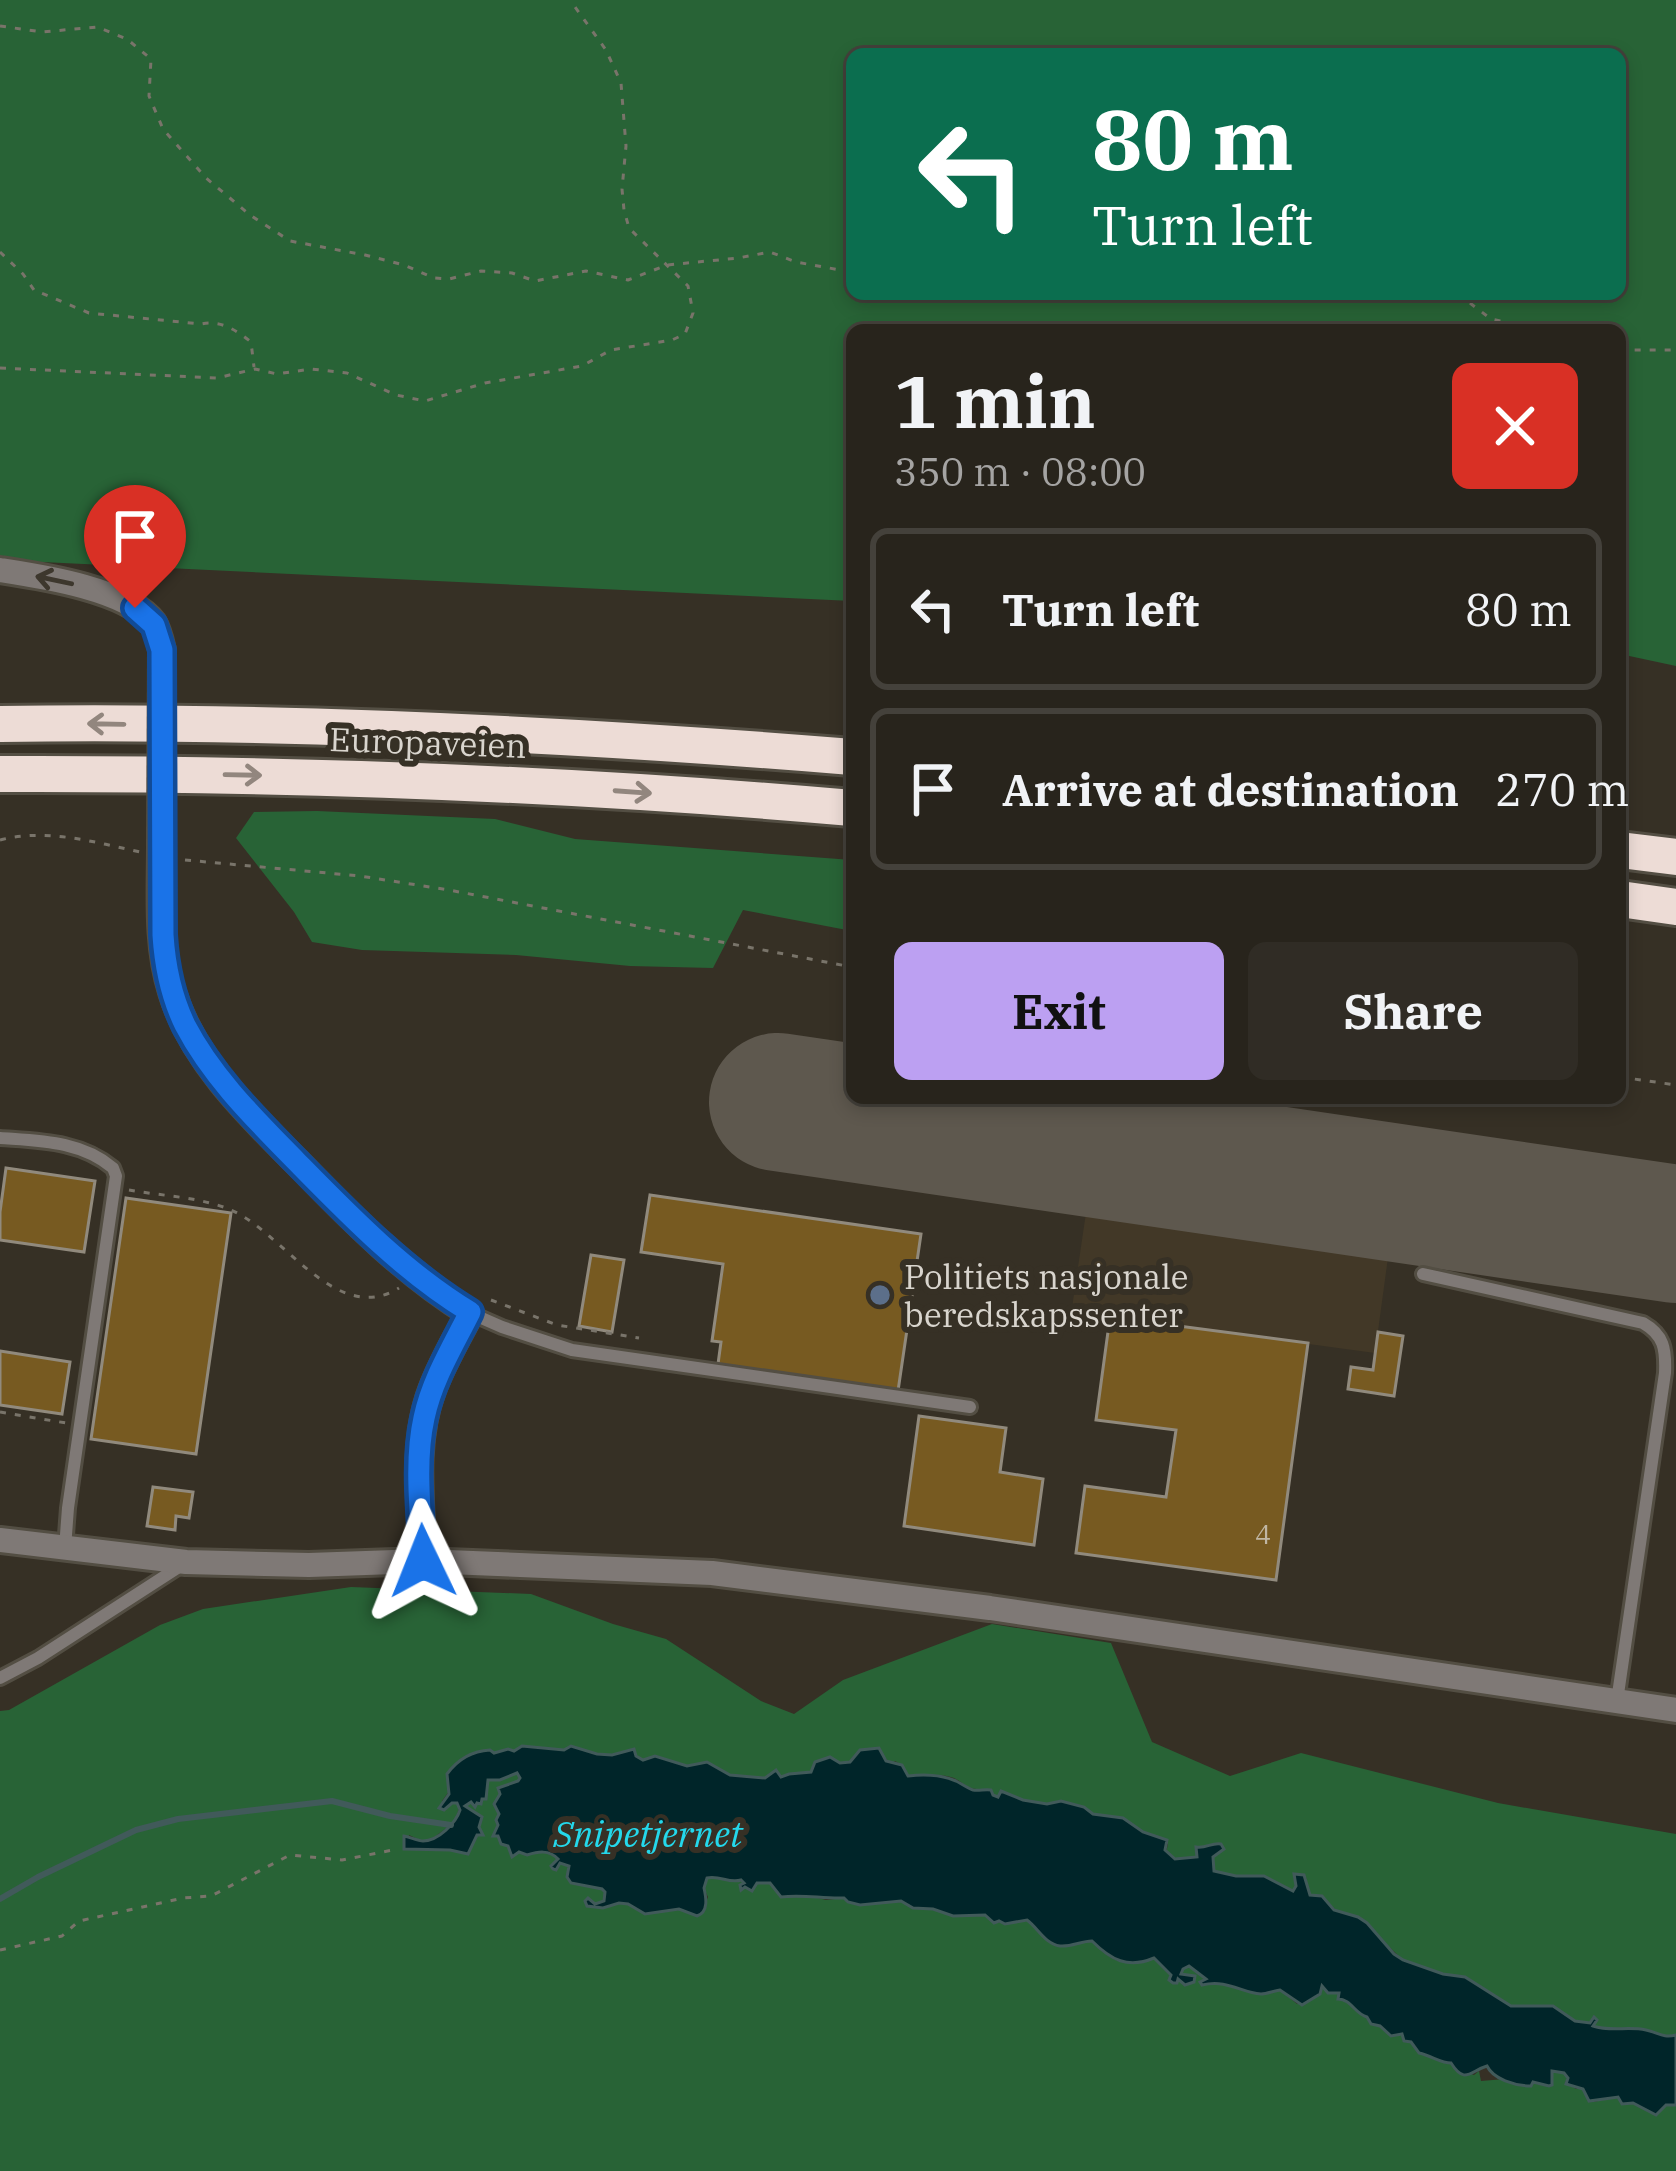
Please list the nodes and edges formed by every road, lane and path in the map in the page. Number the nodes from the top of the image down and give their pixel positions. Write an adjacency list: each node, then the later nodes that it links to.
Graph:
1 (570, 0): 4 (path)
2 (0, 26): 4 (path)
3 (0, 252): 11 (path)
4 (667, 265): 5 (path); 11 (path)
5 (846, 268)
6 (1466, 300): 7 (path)
7 (1515, 324)
8 (1626, 348): 9 (path)
9 (1676, 350)
10 (0, 368): 11 (path)
11 (254, 369)
12 (0, 570): 18 (street, one-way to 12, bridge)
13 (0, 724): 14 (highway, Europaveien, one-way to 13)
14 (846, 758)
15 (0, 774): 16 (highway, Europaveien, one-way to 16)
16 (846, 807)
17 (0, 840): 18 (path)
18 (161, 851): 23 (path); 28 (street)
19 (1626, 851): 20 (highway)
20 (1676, 857)
21 (1626, 900): 22 (highway)
22 (1676, 907)
23 (846, 967)
24 (1626, 1078): 25 (path)
25 (1676, 1085)
26 (0, 1138): 31 (lane)
27 (1423, 1274): 37 (lane)
28 (470, 1312): 29 (lane); 34 (street)
29 (970, 1407)
30 (0, 1412): 31 (path)
31 (79, 1425): 33 (lane)
32 (0, 1540): 33 (street)
33 (65, 1549): 35 (street)
34 (423, 1561): 35 (street); 37 (street)
35 (186, 1562): 36 (lane)
36 (0, 1678)
37 (1617, 1701): 38 (street)
38 (1676, 1711)
39 (392, 1850): 40 (path)
40 (0, 1950)

